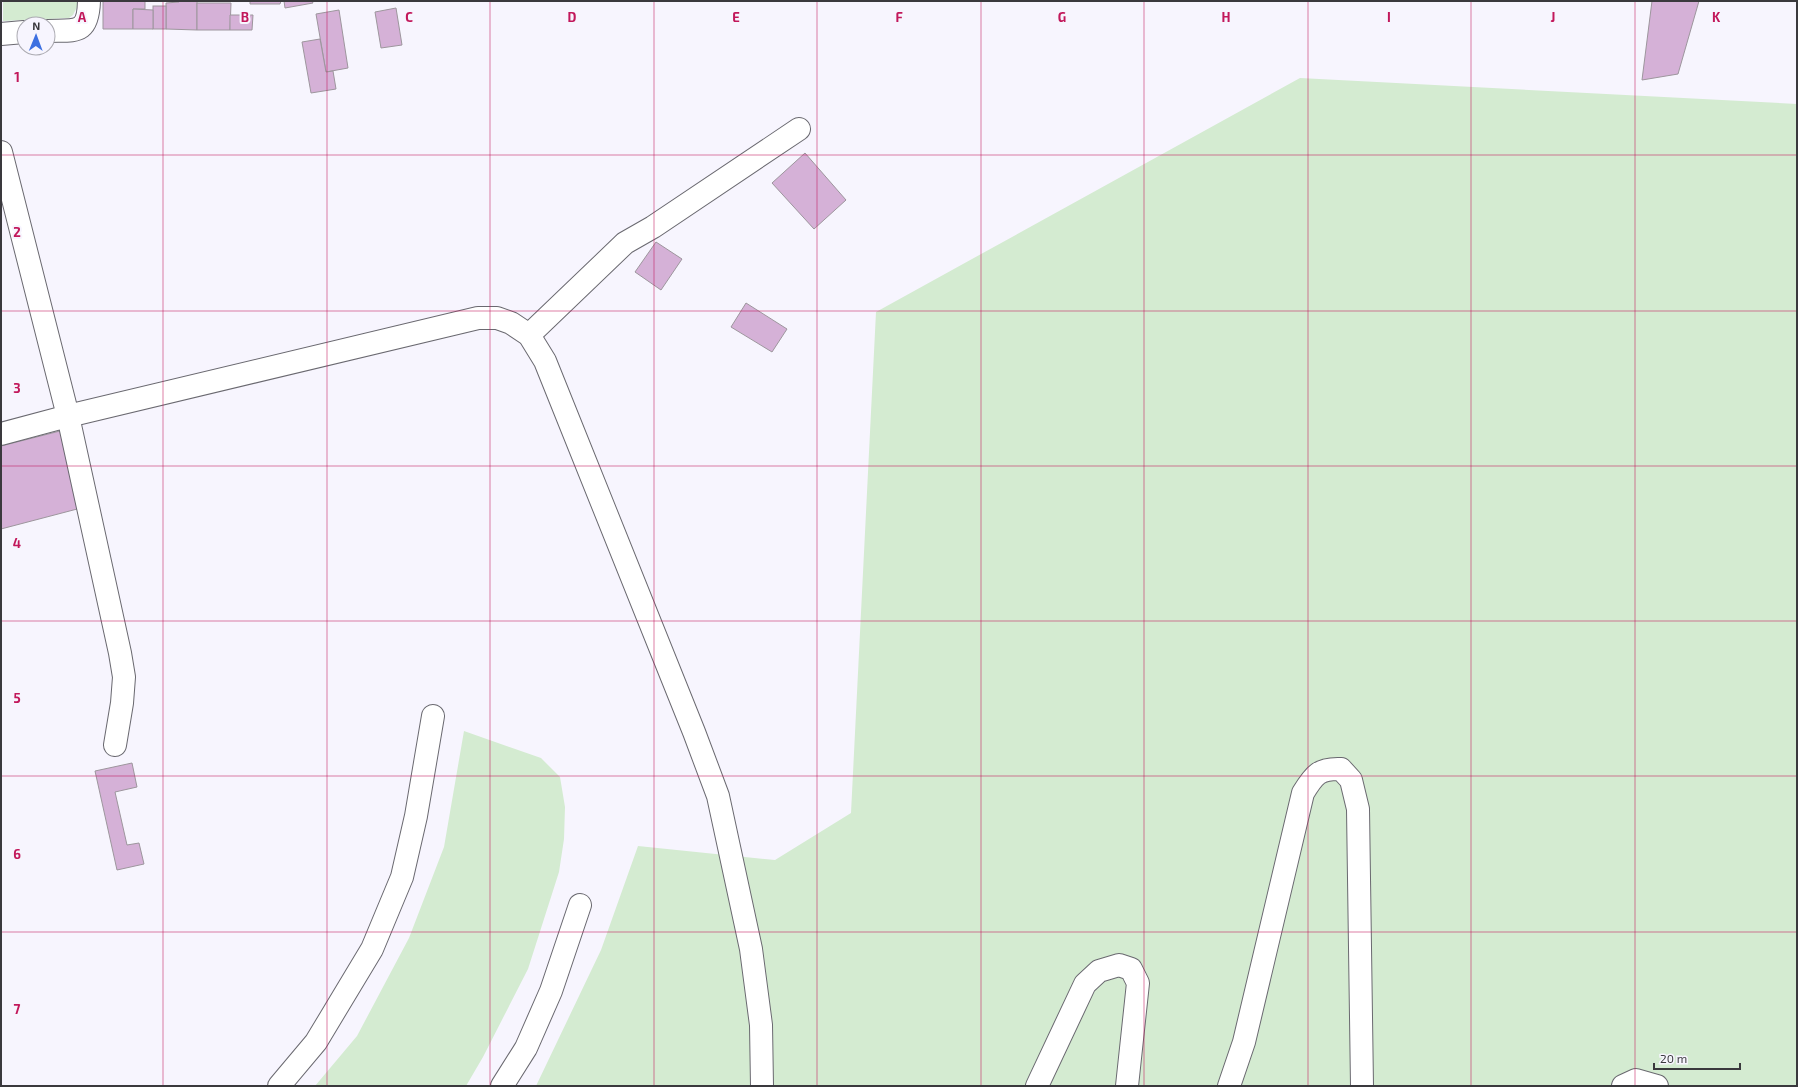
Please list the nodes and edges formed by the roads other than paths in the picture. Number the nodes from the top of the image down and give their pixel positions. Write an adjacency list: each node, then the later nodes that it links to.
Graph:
1 (89, 1): 2 (street)
2 (56, 30)
3 (16, 33): 4 (street)
4 (1, 34)
5 (799, 130): 7 (street)
6 (1, 152): 8 (street)
7 (529, 335): 8 (street); 15 (street)
8 (68, 416): 9 (street); 11 (street)
9 (1, 434)
10 (433, 716): 13 (street)
11 (115, 745)
12 (580, 905): 14 (street)
13 (279, 1086)
14 (502, 1086)
15 (762, 1086)
16 (1037, 1086): 17 (street)
17 (1127, 1086)
18 (1229, 1086): 19 (street)
19 (1362, 1086)
20 (1623, 1086): 21 (street)
21 (1657, 1086)

